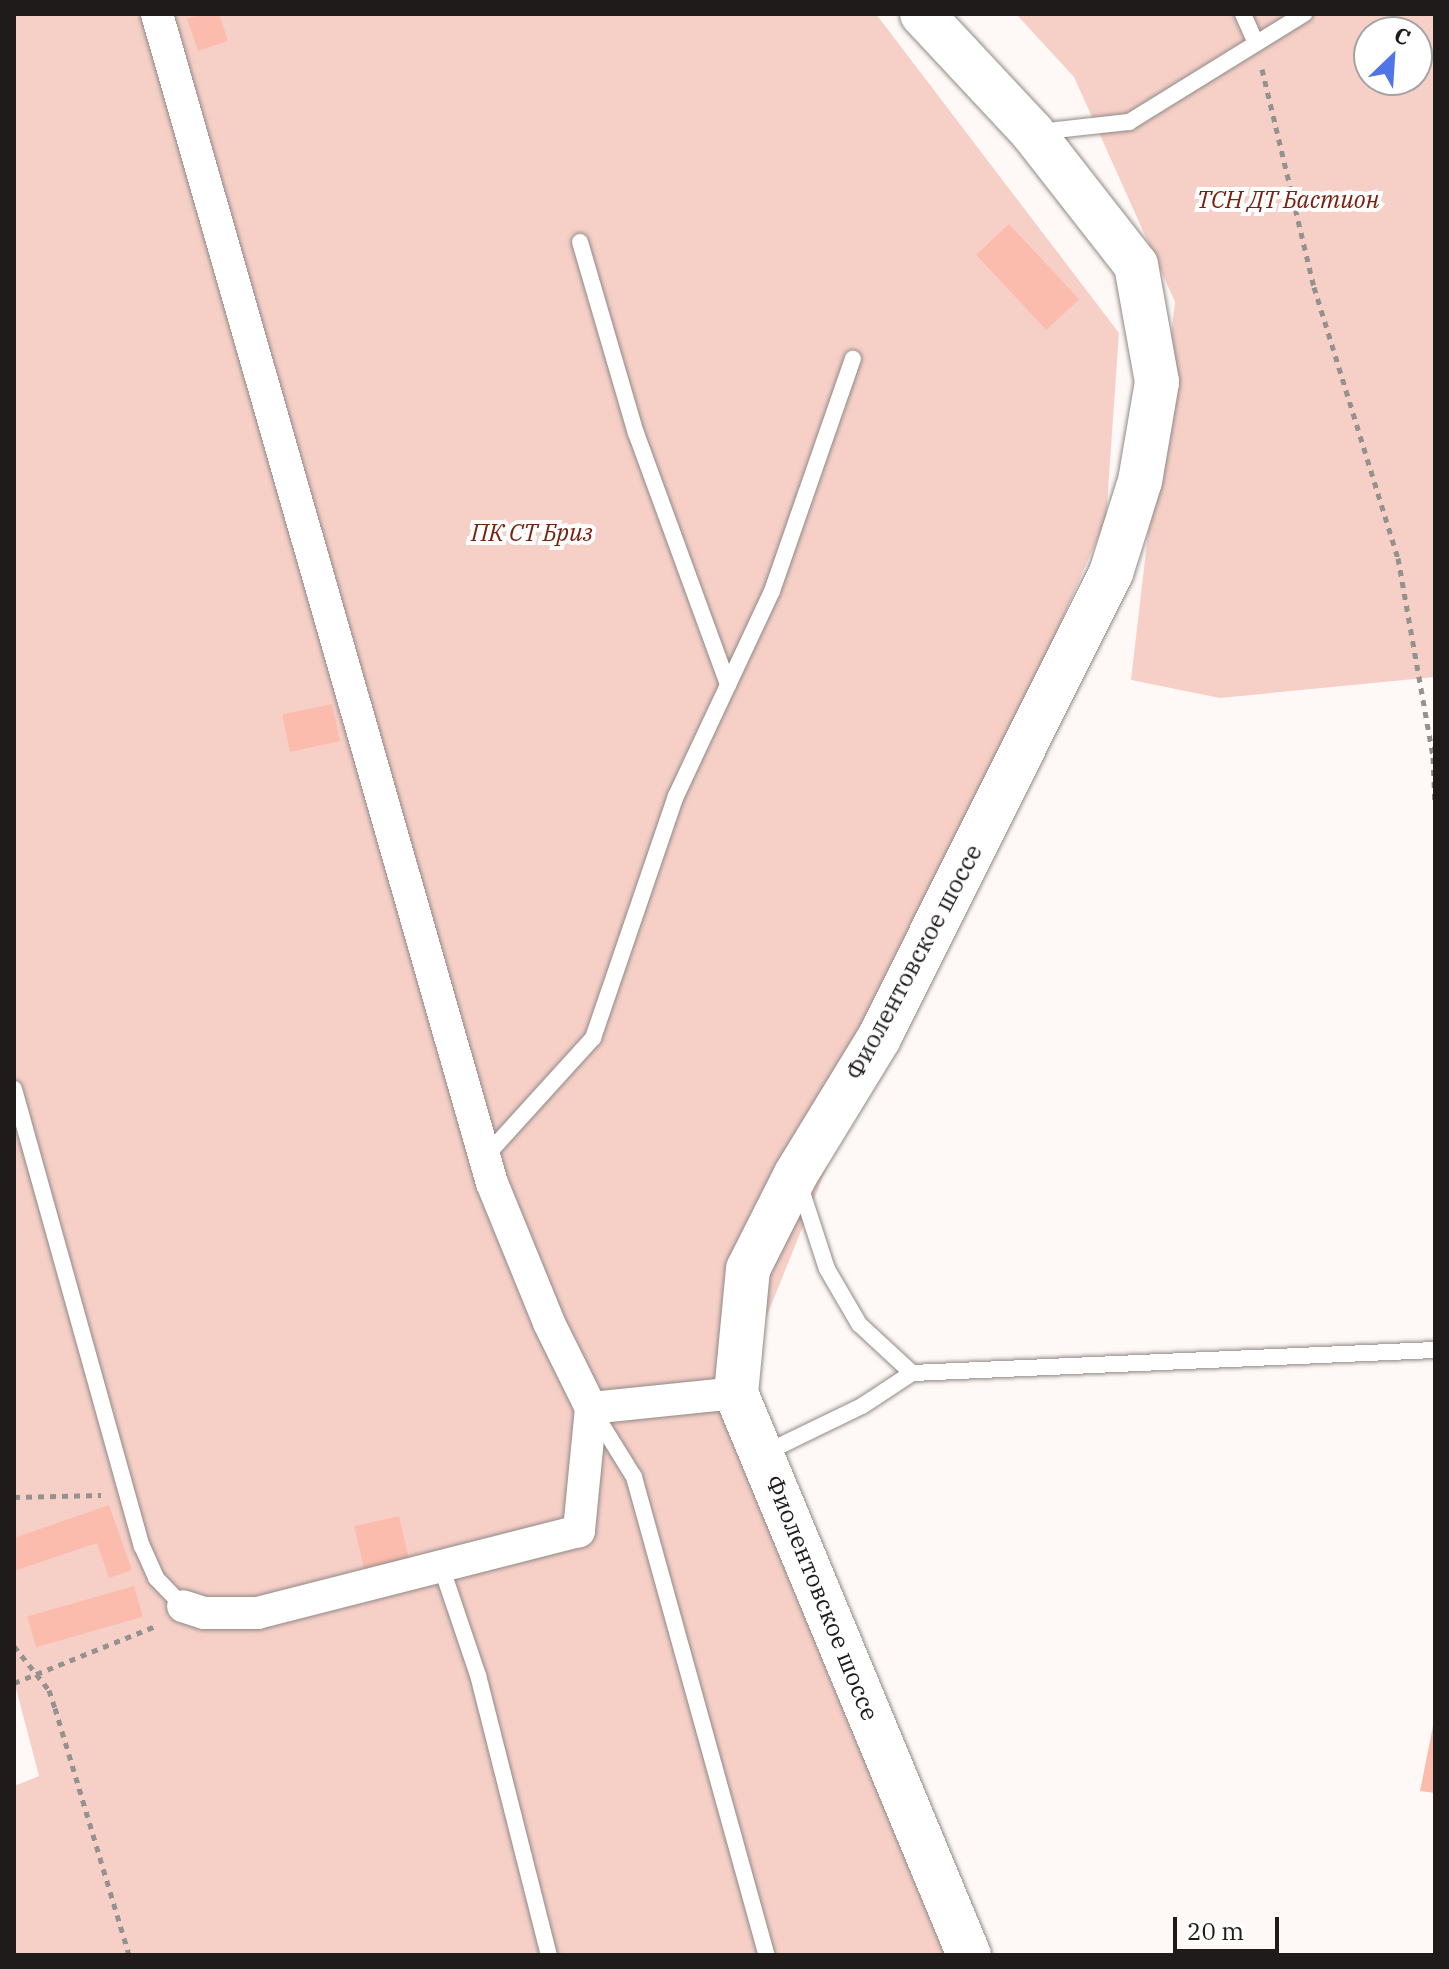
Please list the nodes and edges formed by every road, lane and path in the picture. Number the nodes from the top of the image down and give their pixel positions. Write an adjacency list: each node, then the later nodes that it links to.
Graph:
1 (157, 14): 12 (street)
2 (922, 14): 6 (main road, Фиолентовское шоссе)
3 (1243, 14): 5 (lane)
4 (1304, 14): 5 (lane)
5 (1255, 41): 6 (lane); 10 (path)
6 (1032, 132): 13 (main road, Фиолентовское шоссе)
7 (580, 242): 9 (lane)
8 (853, 359): 9 (lane)
9 (728, 685): 12 (lane)
10 (1435, 804)
11 (14, 1089): 19 (lane)
12 (485, 1157): 17 (street)
13 (796, 1174): 15 (lane); 16 (main road, Фиолентовское шоссе)
14 (1435, 1350): 15 (lane)
15 (912, 1373): 18 (lane)
16 (736, 1393): 17 (street); 18 (main road, Фиолентовское шоссе)
17 (591, 1408): 21 (street); 28 (lane)
18 (763, 1454): 29 (main road, Фиолентовское шоссе)
19 (128, 1494): 20 (path); 22 (lane)
20 (14, 1497)
21 (441, 1566): 22 (street); 27 (lane)
22 (183, 1606): 24 (path)
23 (14, 1646): 24 (path)
24 (34, 1675): 25 (path); 26 (path)
25 (14, 1683)
26 (129, 1955)
27 (549, 1955)
28 (767, 1955)
29 (969, 1955)

